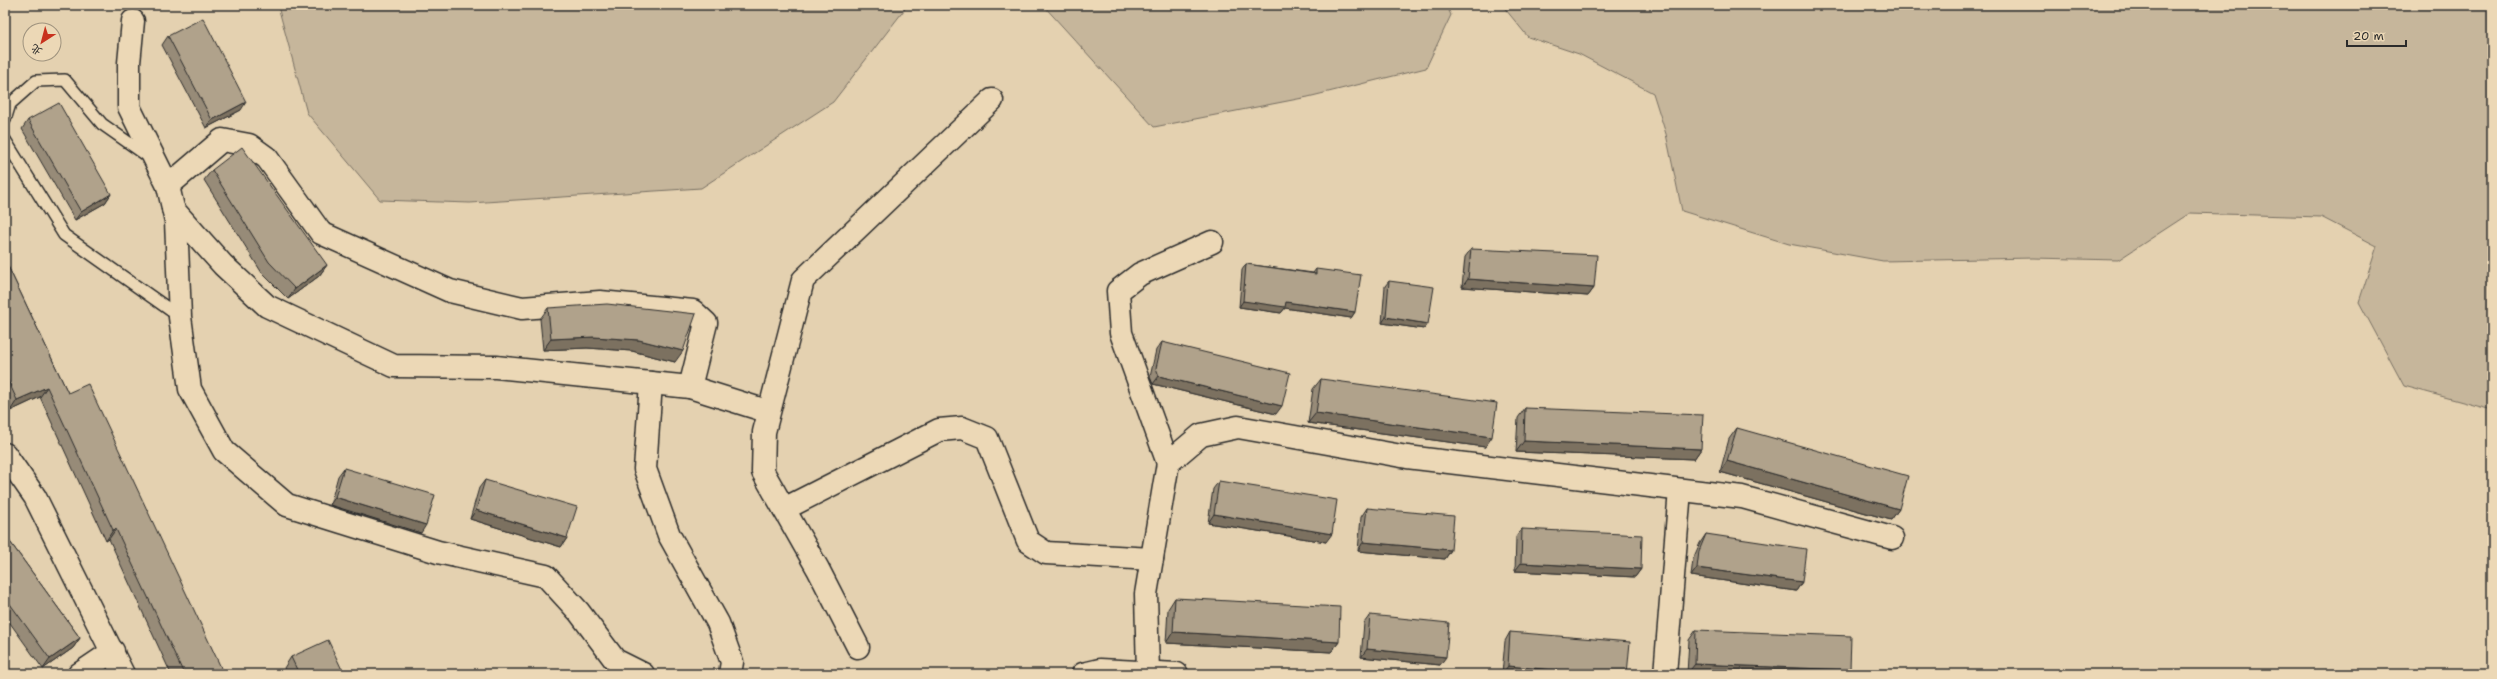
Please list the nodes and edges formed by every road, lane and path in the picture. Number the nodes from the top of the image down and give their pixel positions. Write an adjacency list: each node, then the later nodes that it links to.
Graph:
1 (133, 21): 5 (street)
2 (992, 100): 16 (street)
3 (5, 120): 5 (lane)
4 (5, 140): 9 (lane)
5 (157, 162): 6 (street)
6 (168, 186): 7 (street); 11 (street)
7 (173, 209): 9 (street); 10 (street)
8 (1212, 242): 14 (street)
9 (180, 317): 24 (street)
10 (651, 383): 11 (street); 25 (street)
11 (690, 387): 12 (street)
12 (757, 408)
13 (5, 454): 20 (street)
14 (1168, 463): 15 (street); 18 (street)
15 (1680, 490): 17 (street); 28 (street)
16 (784, 509): 18 (street); 19 (street)
17 (1892, 538)
18 (1152, 559): 21 (street)
19 (858, 647)
20 (113, 651): 22 (street); 23 (street)
21 (1148, 673): 26 (street); 27 (street)
22 (79, 674)
23 (123, 674)
24 (643, 674)
25 (730, 674)
26 (1083, 674)
27 (1177, 674)
28 (1665, 674)

